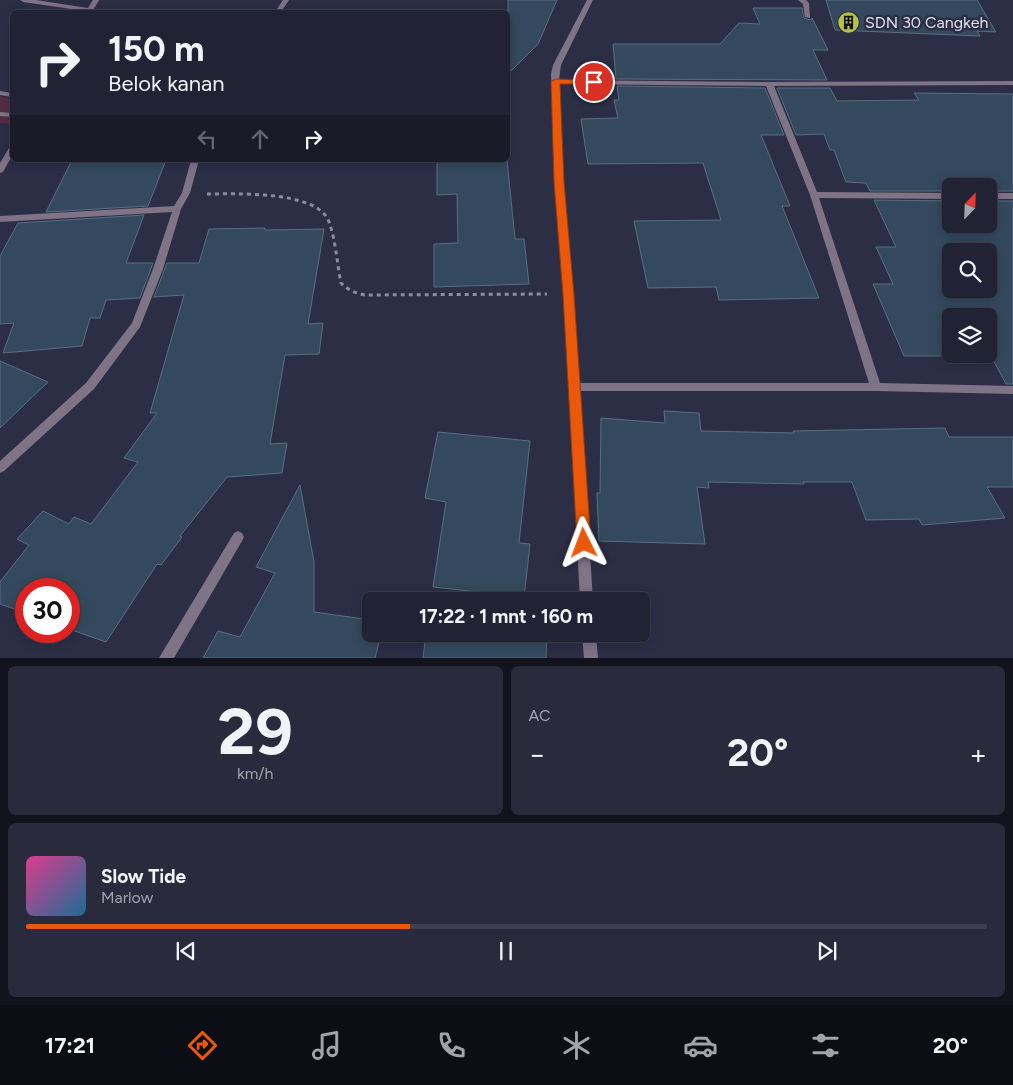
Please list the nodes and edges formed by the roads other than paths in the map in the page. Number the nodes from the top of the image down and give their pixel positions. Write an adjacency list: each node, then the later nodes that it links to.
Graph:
1 (23, 0): 4 (street)
2 (590, 0): 6 (street)
3 (801, 0): 5 (street)
4 (84, 10)
5 (808, 17)
6 (555, 82): 8 (street); 18 (street)
7 (1013, 83): 8 (street)
8 (769, 84): 12 (street)
9 (10, 153): 11 (street)
10 (194, 162): 16 (street)
11 (0, 170)
12 (814, 196): 13 (street); 19 (street)
13 (942, 196)
14 (998, 196): 15 (street)
15 (1013, 196)
16 (177, 209): 17 (street); 21 (street)
17 (0, 220)
18 (574, 387): 19 (street); 23 (street)
19 (876, 387): 20 (street)
20 (1013, 390)
21 (0, 468)
22 (238, 537): 25 (street)
23 (586, 592)
24 (590, 642): 26 (street)
25 (166, 658)
26 (591, 658)

